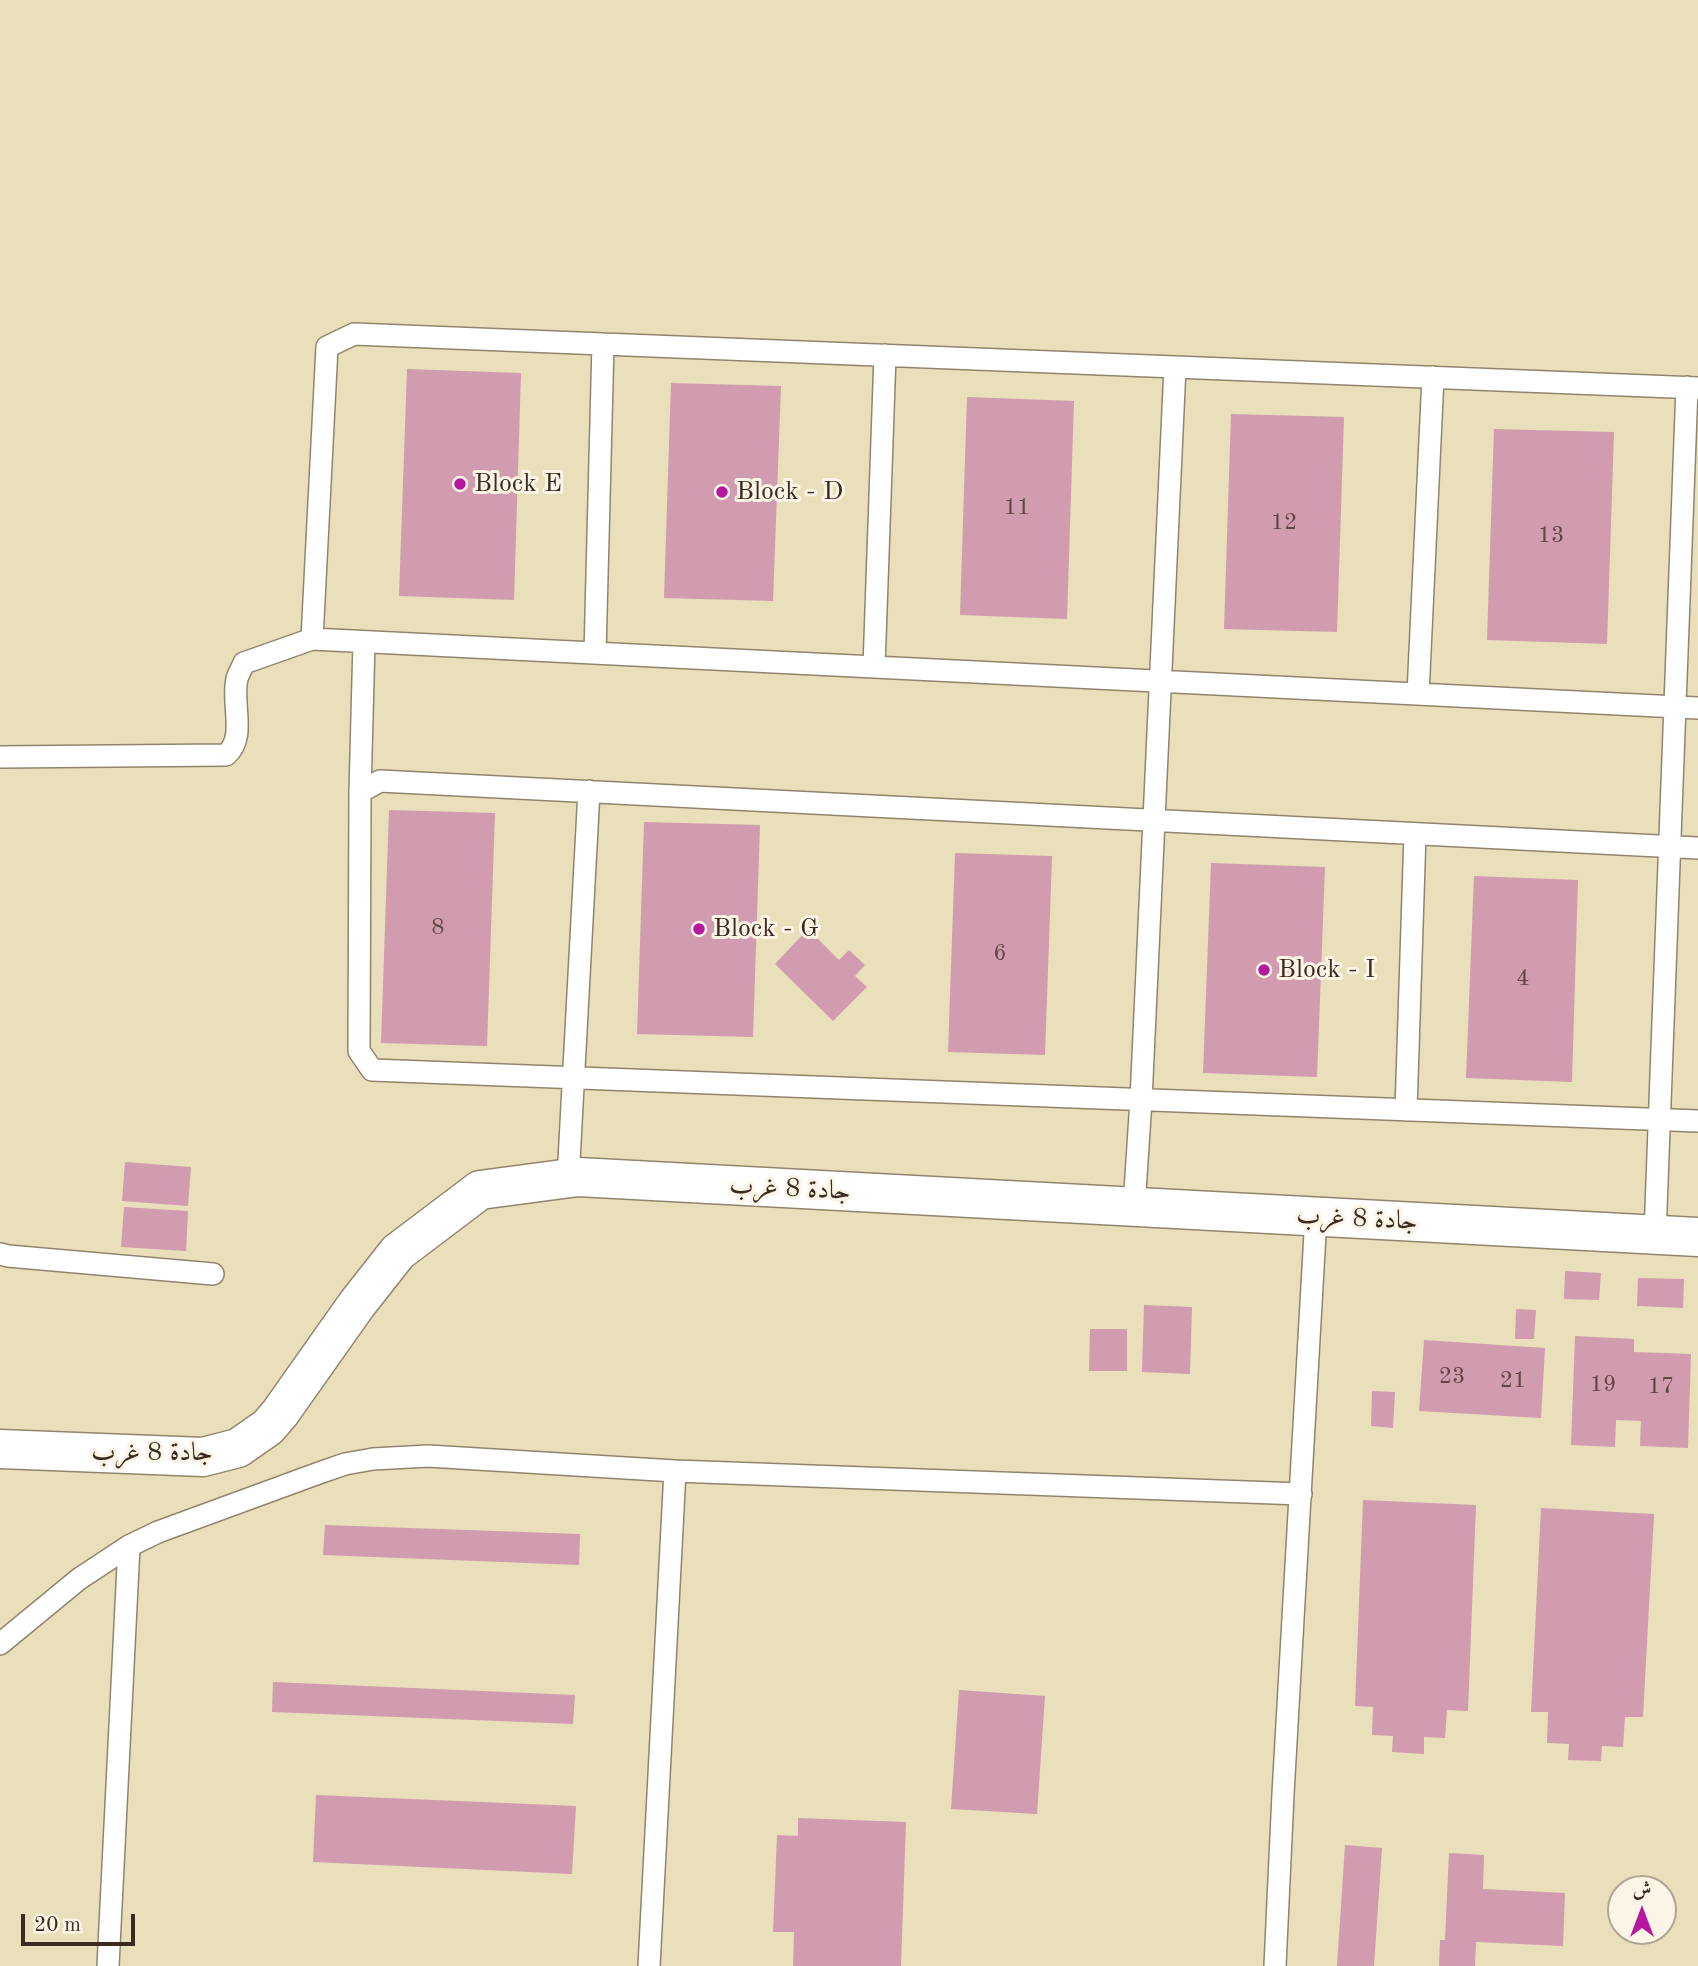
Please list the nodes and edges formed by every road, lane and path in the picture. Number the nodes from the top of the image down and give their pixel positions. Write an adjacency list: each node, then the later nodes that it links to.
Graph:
1 (603, 344): 2 (lane); 6 (lane); 8 (lane)
2 (885, 355): 3 (lane); 9 (lane)
3 (1175, 367): 4 (lane); 10 (lane)
4 (1433, 377): 5 (lane); 11 (lane)
5 (1693, 387): 12 (lane)
6 (312, 639): 7 (lane); 14 (lane)
7 (364, 642): 8 (lane); 16 (lane)
8 (594, 653): 9 (lane)
9 (874, 667): 10 (lane)
10 (1161, 681): 11 (lane); 17 (lane)
11 (1418, 694): 12 (lane)
12 (1675, 707): 13 (lane); 19 (lane)
13 (1698, 708)
14 (0, 757)
15 (589, 791): 16 (lane); 17 (lane); 21 (lane)
16 (360, 792): 21 (lane)
17 (1155, 820): 18 (lane); 22 (lane)
18 (1415, 834): 19 (lane); 23 (lane)
19 (1669, 847): 20 (lane); 24 (lane)
20 (1698, 848)
21 (575, 1078): 22 (lane); 26 (lane)
22 (1141, 1100): 23 (lane); 27 (lane)
23 (1406, 1111): 24 (lane)
24 (1659, 1120): 25 (lane); 29 (lane)
25 (1698, 1121)
26 (568, 1179): 27 (street, جادة 8 غرب); 33 (street, جادة 8 غرب)
27 (1134, 1207): 28 (street, جادة 8 غرب)
28 (1316, 1216): 29 (street, جادة 8 غرب); 35 (lane)
29 (1655, 1235): 30 (street, جادة 8 غرب)
30 (1698, 1237)
31 (0, 1254): 32 (lane)
32 (213, 1274)
33 (0, 1449)
34 (675, 1471): 35 (lane); 36 (lane); 39 (lane)
35 (1301, 1494): 40 (lane)
36 (129, 1546): 37 (lane); 38 (lane)
37 (0, 1644)
38 (108, 1966)
39 (649, 1966)
40 (1275, 1966)

